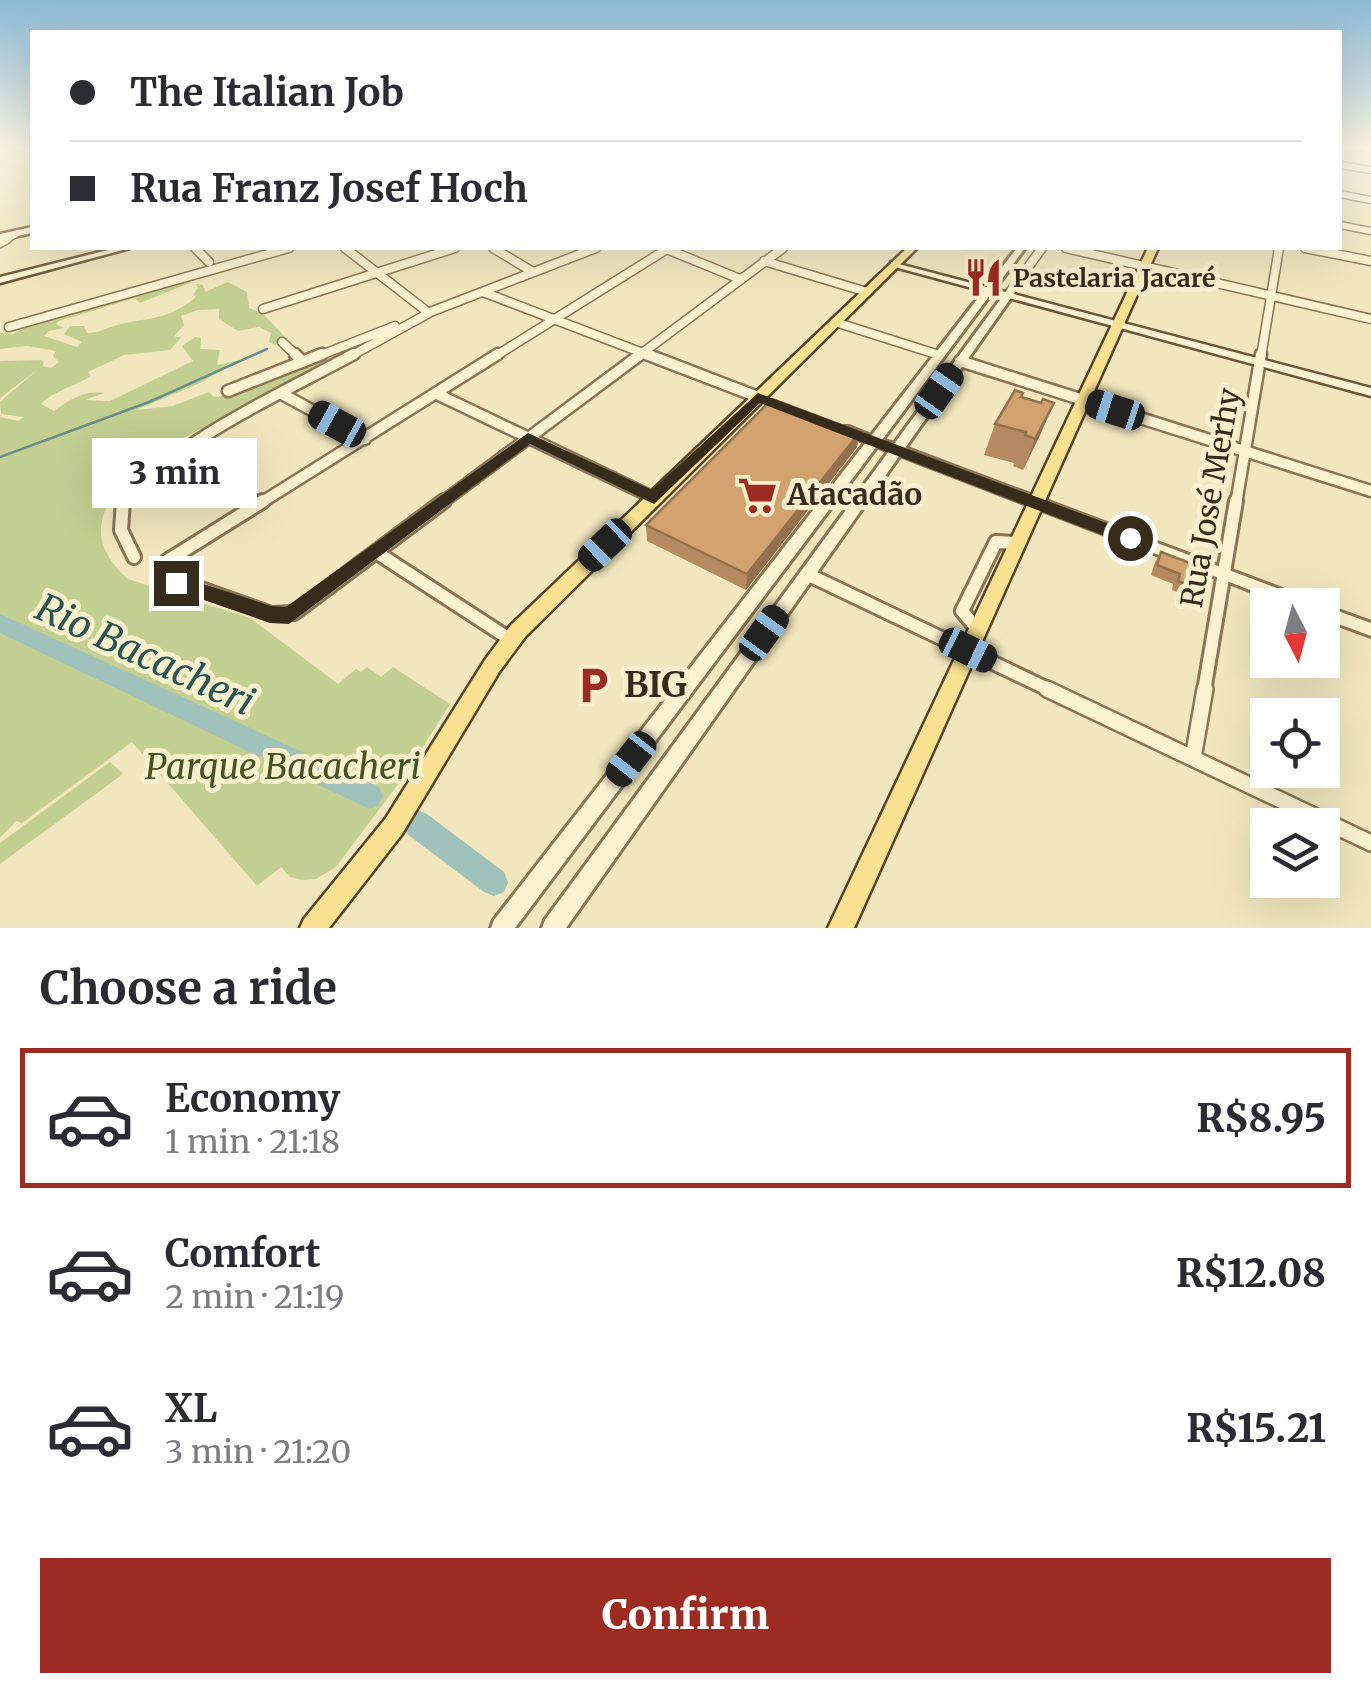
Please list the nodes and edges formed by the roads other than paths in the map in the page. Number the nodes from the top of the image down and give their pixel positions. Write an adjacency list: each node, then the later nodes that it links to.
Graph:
1 (1342, 194): 2 (street)
2 (1371, 200)
3 (1342, 224): 5 (street)
4 (30, 230): 6 (main road)
5 (1371, 230)
6 (0, 240)
7 (118, 250): 32 (main road)
8 (198, 250): 25 (street)
9 (282, 250): 44 (street)
10 (348, 250): 29 (street)
11 (448, 250): 29 (street)
12 (496, 250): 30 (street)
13 (591, 250): 30 (street)
14 (662, 250): 41 (street)
15 (670, 250): 31 (street)
16 (779, 250): 26 (street)
17 (910, 250): 27 (main road)
18 (1020, 250): 33 (street)
19 (1041, 250): 36 (street)
20 (1075, 250): 28 (street)
21 (1152, 250): 28 (main road)
22 (1279, 250): 37 (street, Rua José Merhy)
23 (1315, 250): 24 (street)
24 (1371, 261)
25 (209, 262)
26 (764, 262): 31 (street); 35 (street)
27 (894, 264): 33 (main road); 35 (main road)
28 (1144, 266): 37 (street); 43 (main road)
29 (377, 272): 38 (street); 39 (street)
30 (533, 272): 34 (street)
31 (740, 279): 48 (street)
32 (0, 280)
33 (989, 290): 36 (main road); 49 (street)
34 (482, 292): 39 (street); 41 (street)
35 (867, 292): 42 (main road)
36 (1008, 295): 43 (main road); 51 (street)
37 (1271, 295): 40 (street); 52 (street, Rua José Merhy)
38 (263, 309)
39 (429, 313): 46 (street); 47 (street)
40 (1371, 319)
41 (554, 320): 48 (street); 56 (street)
42 (835, 322): 49 (street); 57 (main road)
43 (1118, 324): 52 (main road); 58 (main road)
44 (9, 327)
45 (282, 342): 50 (street)
46 (350, 344): 47 (street); 50 (street)
47 (362, 350): 55 (street)
48 (642, 353): 57 (street); 60 (street)
49 (939, 355): 62 (street)
50 (303, 362): 53 (street)
51 (960, 362): 58 (street); 63 (street)
52 (1260, 362): 54 (main road); 64 (street, Rua José Merhy)
53 (228, 391)
54 (1371, 392)
55 (282, 394): 61 (street); 69 (street)
56 (437, 394): 60 (street); 61 (street)
57 (766, 400): 66 (main road)
58 (1083, 400): 64 (street); 67 (main road)
59 (838, 428): 62 (street)
60 (528, 438): 66 (street); 68 (street)
61 (364, 439): 68 (street)
62 (874, 441): 63 (street); 80 (street)
63 (897, 450): 67 (street); 70 (street)
64 (1244, 451): 65 (street); 71 (street, Rua José Merhy)
65 (1371, 491)
66 (654, 498): 75 (main road)
67 (1036, 502): 71 (street); 76 (main road)
68 (376, 552): 75 (street)
69 (134, 557)
70 (807, 574): 76 (street); 81 (street)
71 (1224, 574): 72 (street); 77 (street, Rua José Merhy)
72 (1261, 588)
73 (1340, 619): 74 (street)
74 (1371, 630)
75 (510, 640): 79 (main road)
76 (968, 650): 77 (street); 82 (main road)
77 (1192, 758): 78 (street)
78 (1371, 843)
79 (313, 928)
80 (502, 928)
81 (553, 928)
82 (841, 928)

